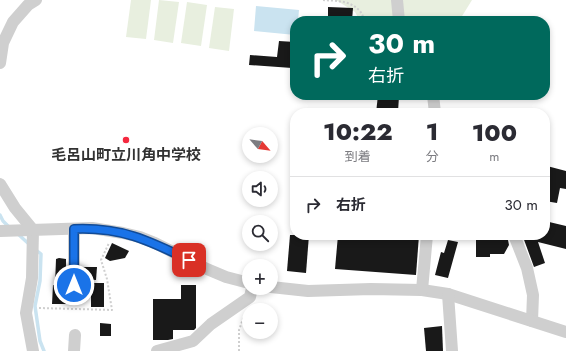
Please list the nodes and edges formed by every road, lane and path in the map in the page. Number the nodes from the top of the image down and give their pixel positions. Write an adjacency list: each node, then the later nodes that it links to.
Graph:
1 (36, 0): 6 (street)
2 (323, 0): 4 (path)
3 (397, 0): 5 (street)
4 (362, 16)
5 (399, 16)
6 (0, 63)
7 (0, 184): 9 (street)
8 (74, 229): 9 (street); 11 (street); 15 (street)
9 (33, 230): 10 (street); 25 (street)
10 (0, 231)
11 (115, 231): 14 (street); 21 (path)
12 (427, 240): 17 (street)
13 (516, 240): 22 (street)
14 (242, 281)
15 (74, 285)
16 (278, 288): 17 (street)
17 (422, 290): 18 (street)
18 (448, 294): 22 (street); 29 (street)
19 (248, 295): 27 (street)
20 (250, 295): 28 (path)
21 (39, 308)
22 (532, 320): 23 (street)
23 (566, 332)
24 (75, 335): 26 (street)
25 (33, 351)
26 (74, 351)
27 (157, 351)
28 (239, 351)
29 (452, 351)

